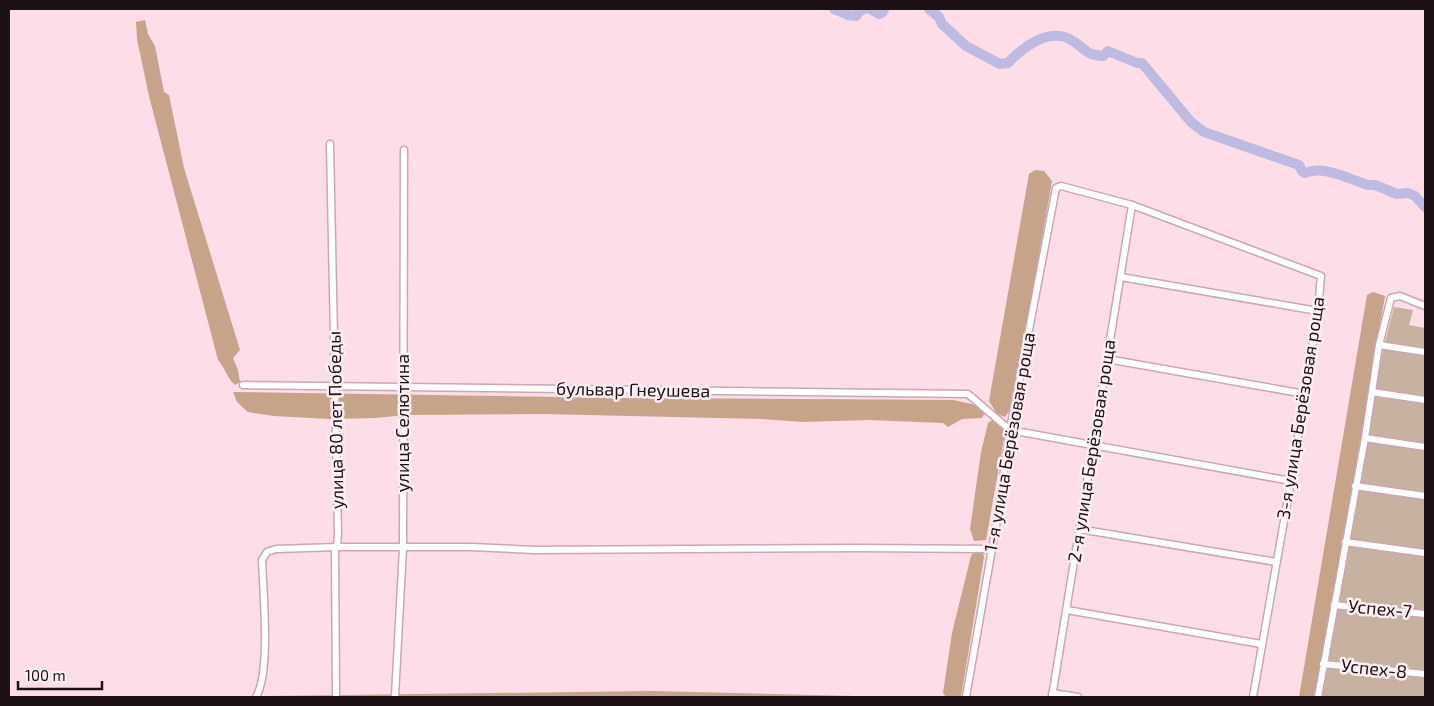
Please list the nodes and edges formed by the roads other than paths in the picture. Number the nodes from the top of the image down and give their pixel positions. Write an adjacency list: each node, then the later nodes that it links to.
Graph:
1 (330, 144): 12 (street, улица 80 лет Победы)
2 (404, 150): 13 (street, улица Селютина)
3 (1056, 188): 4 (street, 3-я улица Берёзовая роща); 17 (street, 1-я улица Берёзовая роща)
4 (1132, 205): 5 (street, 2-я улица Берёзовая роща); 7 (street, 3-я улица Берёзовая роща)
5 (1121, 277): 7 (street); 10 (street, 2-я улица Берёзовая роща)
6 (1425, 306): 8 (street)
7 (1318, 311): 15 (street, 3-я улица Берёзовая роща)
8 (1379, 345): 9 (street); 14 (street)
9 (1425, 352)
10 (1107, 360): 15 (street); 19 (street, 2-я улица Берёзовая роща)
11 (243, 385): 12 (street, бульвар Гнеушева)
12 (335, 386): 13 (street, бульвар Гнеушева); 26 (street, улица 80 лет Победы)
13 (403, 387): 17 (street, бульвар Гнеушева); 27 (street, улица Селютина)
14 (1372, 392): 16 (street); 18 (street)
15 (1305, 394): 21 (street, 3-я улица Берёзовая роща)
16 (1425, 400)
17 (1010, 430): 19 (street); 28 (street, 1-я улица Берёзовая роща)
18 (1365, 438): 20 (street); 22 (street)
19 (1094, 444): 21 (street); 24 (street, 2-я улица Берёзовая роща)
20 (1425, 447)
21 (1291, 481): 30 (street, 3-я улица Берёзовая роща)
22 (1355, 486): 23 (street); 25 (street)
23 (1425, 496)
24 (1080, 529): 30 (street); 32 (street, 2-я улица Берёзовая роща)
25 (1345, 542): 29 (street); 31 (street)
26 (337, 547): 27 (street); 37 (street, улица 80 лет Победы); 40 (street)
27 (403, 548): 28 (street); 39 (street, улица Селютина)
28 (992, 549): 41 (street, 1-я улица Берёзовая роща)
29 (1425, 553)
30 (1276, 562): 34 (street, 3-я улица Берёзовая роща)
31 (1334, 605): 33 (street, Успех-7); 35 (street)
32 (1067, 610): 34 (street); 38 (street, 2-я улица Берёзовая роща)
33 (1425, 614)
34 (1261, 644): 43 (street, 3-я улица Берёзовая роща)
35 (1323, 664): 36 (street, Успех-8); 44 (street)
36 (1425, 674)
37 (336, 694)
38 (1052, 695): 42 (street)
39 (395, 696)
40 (256, 697)
41 (966, 697)
42 (1078, 697)
43 (1252, 697)
44 (1318, 697)

